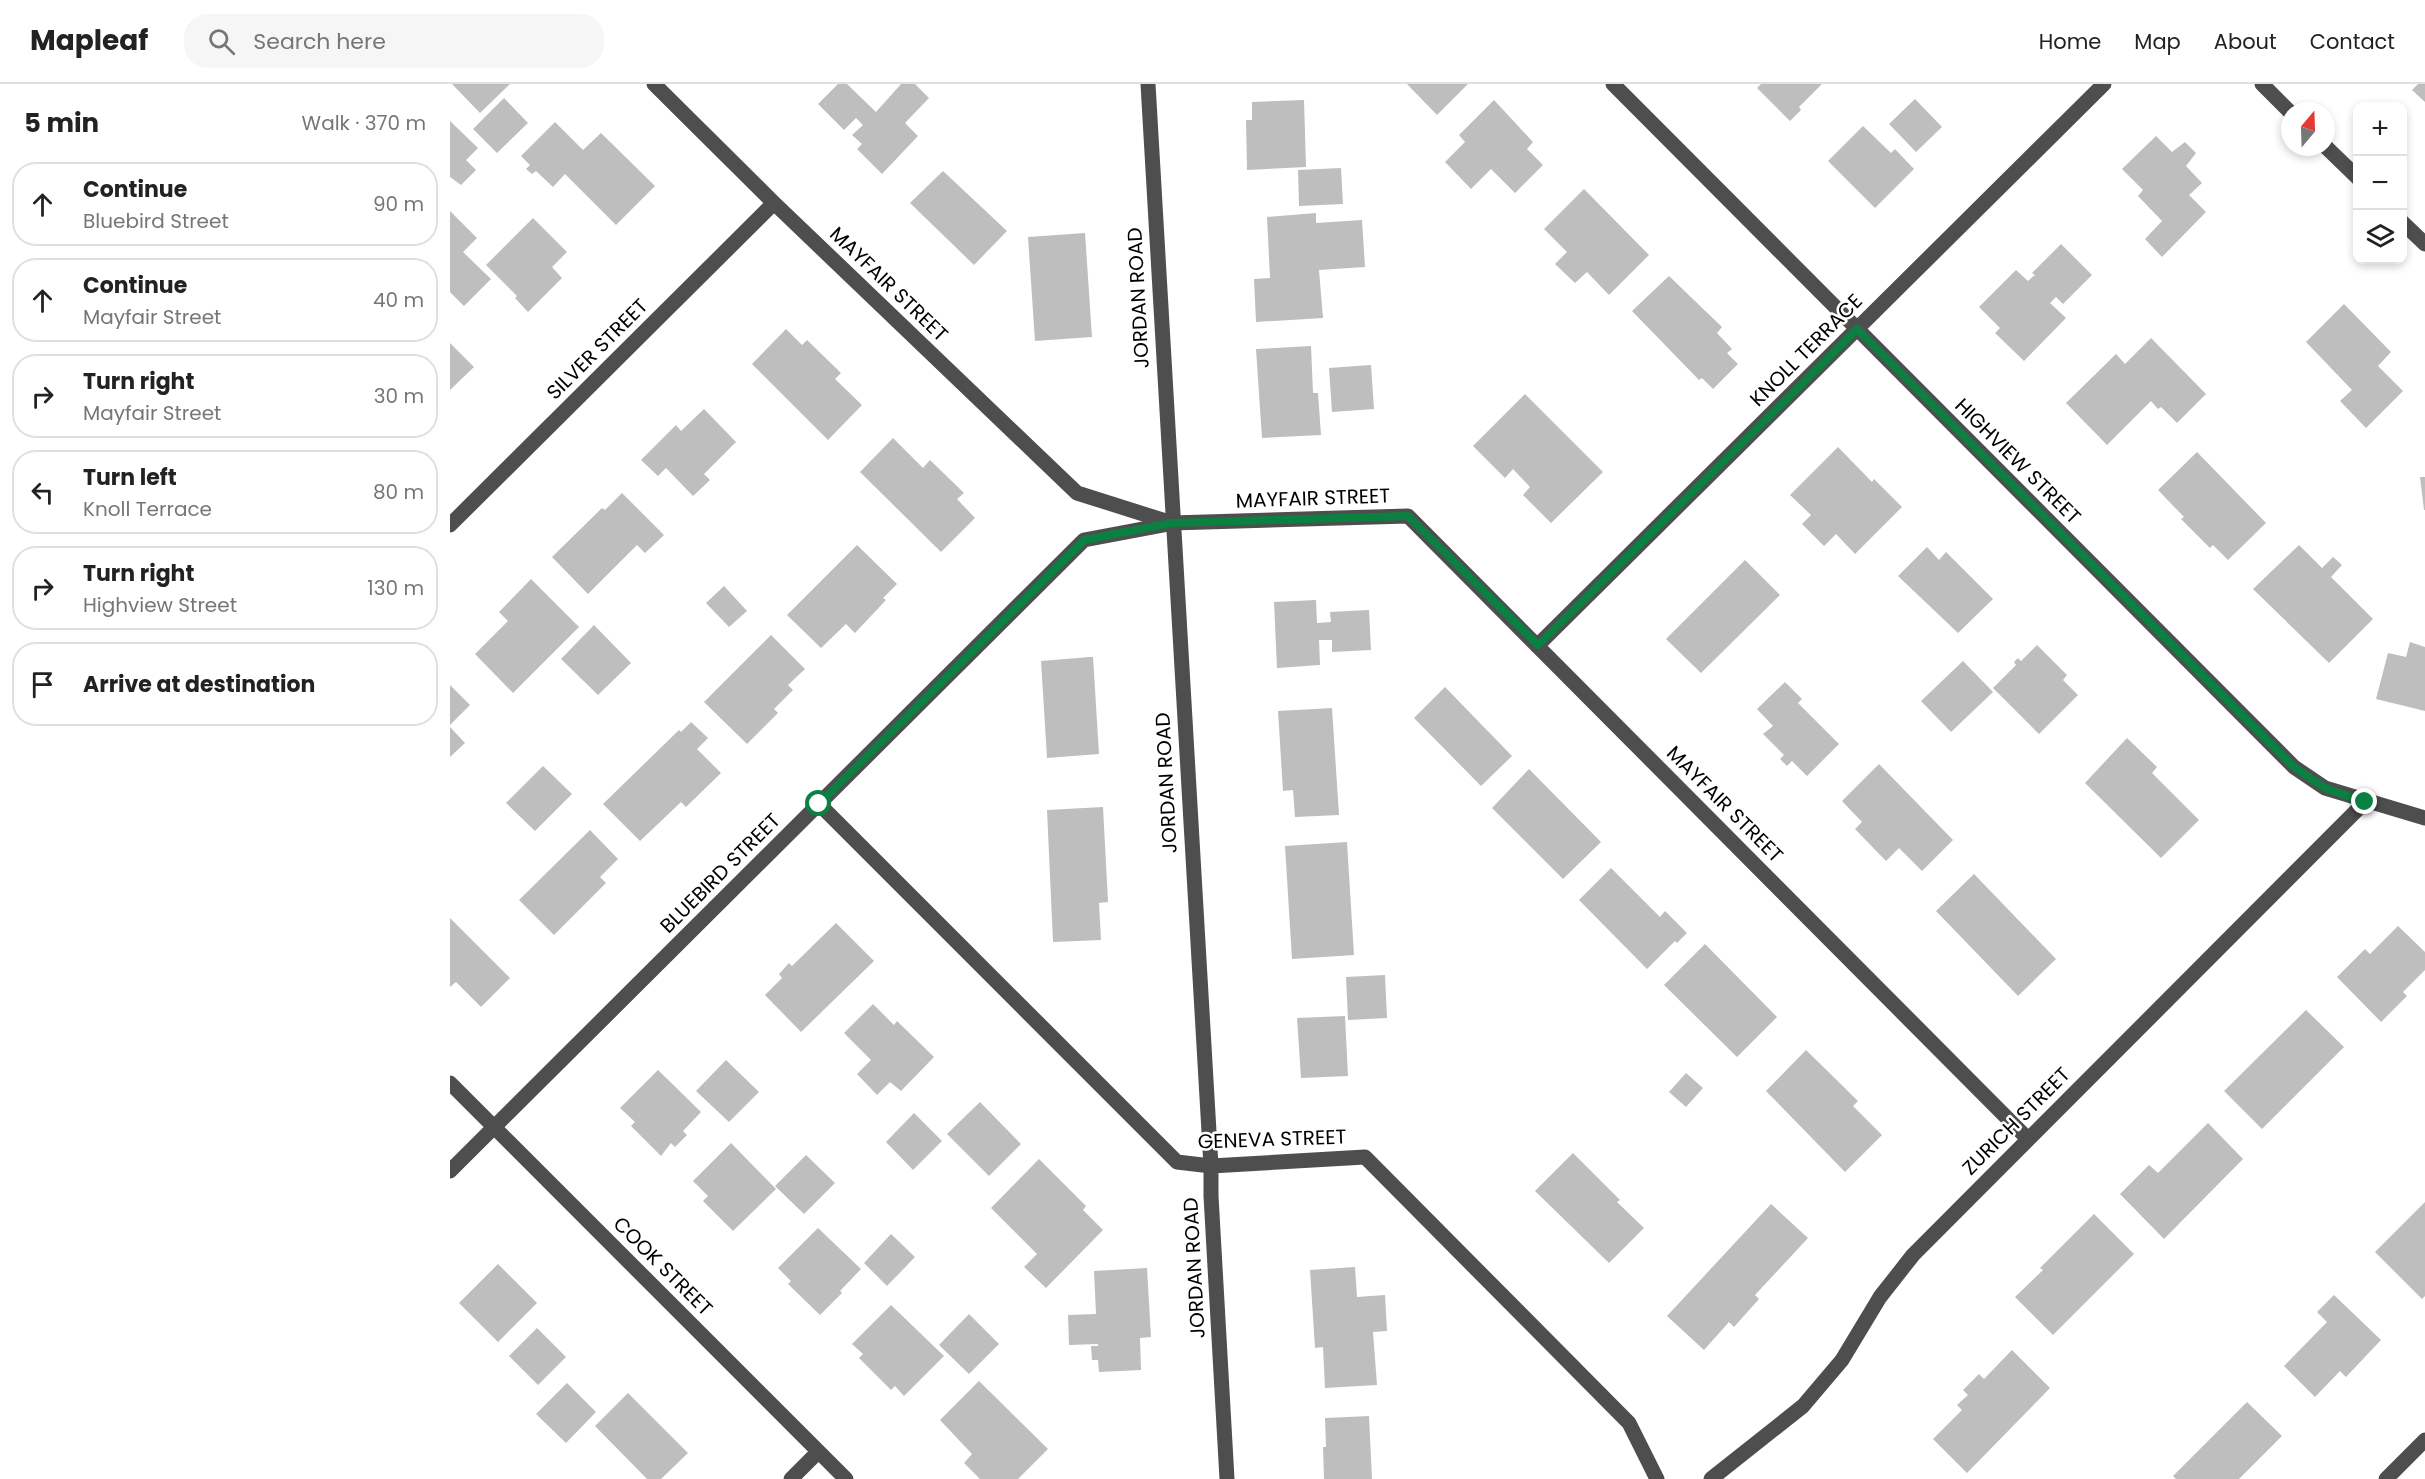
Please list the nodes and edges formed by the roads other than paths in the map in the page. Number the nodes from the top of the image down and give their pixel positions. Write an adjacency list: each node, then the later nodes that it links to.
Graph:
1 (654, 84): 9 (street, MAYFAIR STREET)
2 (1148, 84): 13 (street, JORDAN ROAD)
3 (1614, 84): 12 (street, HIGHVIEW STREET)
4 (2104, 84): 12 (street, KNOLL TERRACE)
5 (2262, 84): 6 (street)
6 (2281, 103)
7 (2335, 156): 8 (street)
8 (2353, 173)
9 (774, 203): 13 (street, MAYFAIR STREET); 14 (street, SILVER STREET)
10 (2407, 226): 11 (street)
11 (2425, 244)
12 (1857, 329): 15 (street, KNOLL TERRACE); 16 (street, HIGHVIEW STREET)
13 (1172, 523): 15 (street, MAYFAIR STREET); 17 (street, BLUEBIRD STREET); 22 (street, JORDAN ROAD)
14 (450, 525)
15 (1538, 645): 21 (street, MAYFAIR STREET)
16 (2365, 802): 18 (street, HIGHVIEW STREET); 21 (street, ZURICH STREET)
17 (819, 804): 20 (street, BLUEBIRD STREET); 22 (street, GENEVA STREET)
18 (2425, 818)
19 (450, 1083): 20 (street, COOK STREET)
20 (494, 1127): 23 (street, BLUEBIRD STREET); 25 (street, COOK STREET)
21 (2028, 1139): 30 (street, ZURICH STREET)
22 (1211, 1166): 28 (street, JORDAN ROAD); 29 (street, GENEVA STREET)
23 (450, 1172)
24 (2425, 1440): 31 (street)
25 (818, 1452): 26 (street); 27 (street, COOK STREET)
26 (791, 1479)
27 (846, 1479)
28 (1227, 1479)
29 (1656, 1479)
30 (1711, 1479)
31 (2386, 1479)

